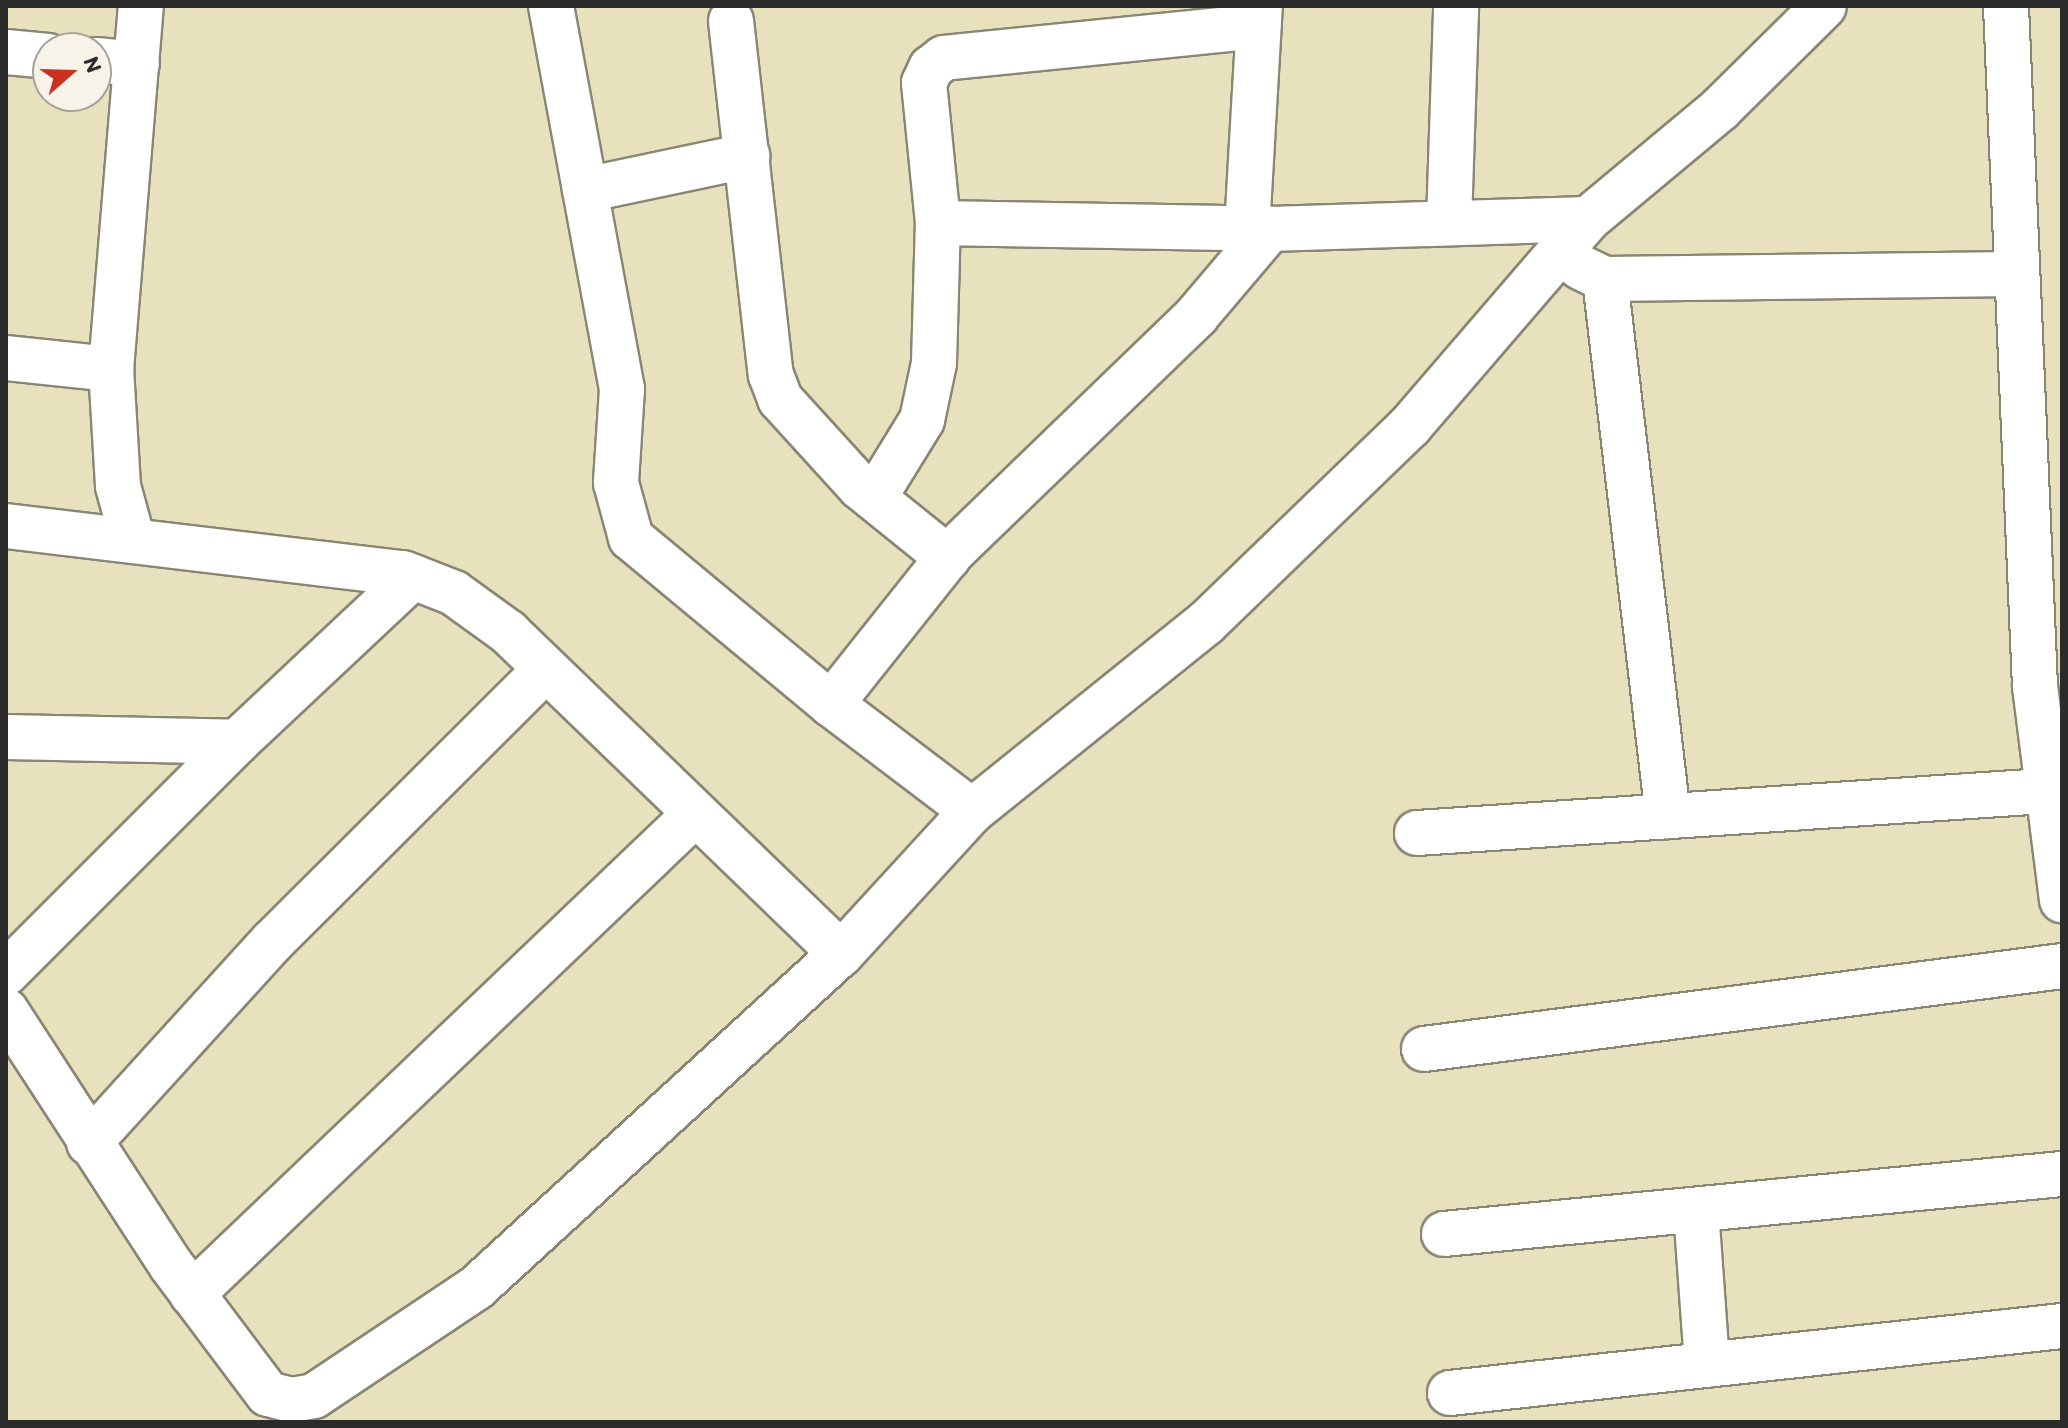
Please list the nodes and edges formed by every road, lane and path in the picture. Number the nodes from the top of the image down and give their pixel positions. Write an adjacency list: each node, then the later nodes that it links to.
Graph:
1 (141, 6): 10 (street)
2 (551, 6): 12 (street)
3 (1456, 6): 14 (street)
4 (1824, 6): 13 (street)
5 (2006, 6): 18 (street)
6 (1259, 16): 15 (street); 16 (street)
7 (731, 21): 11 (street)
8 (6, 52): 9 (street)
9 (32, 54)
10 (116, 62): 21 (street)
11 (747, 156): 12 (street); 22 (street)
12 (585, 190): 29 (street)
13 (1588, 219): 14 (street); 17 (street)
14 (1449, 222): 16 (street)
15 (938, 223): 16 (street); 22 (street)
16 (1258, 229): 25 (street)
17 (1557, 255): 19 (street); 33 (street)
18 (2017, 274): 19 (street); 28 (street)
19 (1605, 279): 35 (street)
20 (6, 358): 21 (street)
21 (111, 369): 24 (street)
22 (874, 498): 25 (street)
23 (6, 526): 24 (street)
24 (133, 541): 26 (street)
25 (948, 558): 29 (street)
26 (413, 577): 27 (street); 31 (street)
27 (545, 670): 34 (street); 44 (street)
28 (2048, 684): 32 (street)
29 (831, 704): 33 (street)
30 (6, 737): 31 (street)
31 (237, 742): 41 (street)
32 (2044, 791): 35 (street); 37 (street)
33 (972, 811): 39 (street)
34 (693, 816): 39 (street); 48 (street)
35 (1668, 816): 36 (street)
36 (1417, 833)
37 (2057, 844): 38 (street)
38 (2062, 900)
39 (841, 954): 48 (street)
40 (2062, 966): 43 (street)
41 (6, 973)
42 (6, 1011): 44 (street)
43 (1424, 1049)
44 (89, 1143): 48 (street)
45 (2062, 1174): 46 (street)
46 (1696, 1210): 47 (street); 50 (street)
47 (1444, 1234)
48 (192, 1294)
49 (2062, 1326): 50 (street)
50 (1707, 1365): 51 (street)
51 (1450, 1393)

